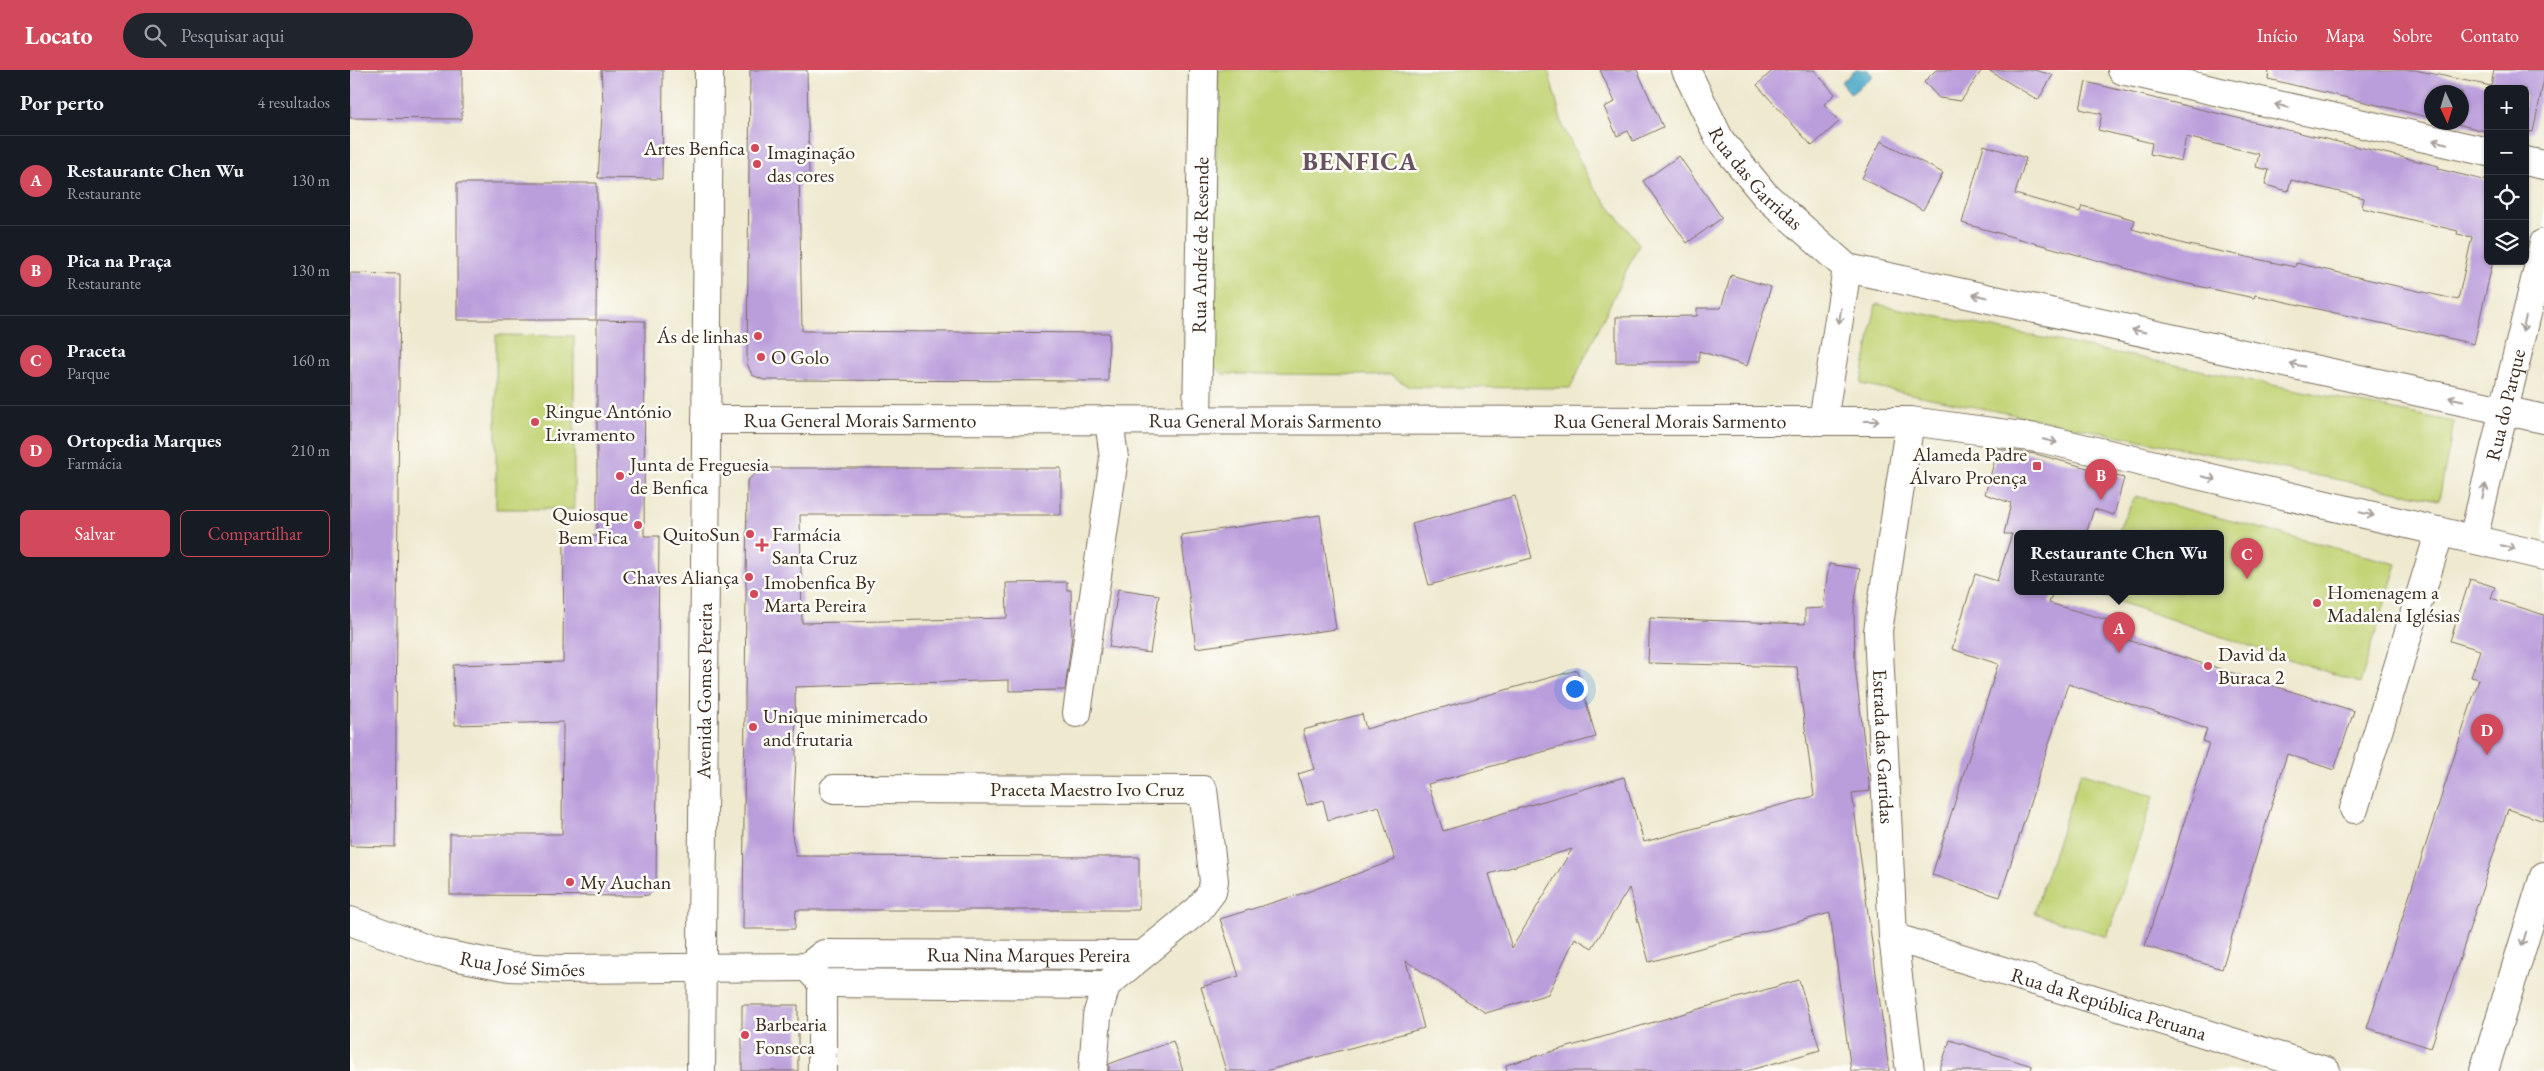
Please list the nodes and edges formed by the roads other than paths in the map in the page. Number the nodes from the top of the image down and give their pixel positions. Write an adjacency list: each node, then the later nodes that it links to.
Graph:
1 (709, 70): 11 (street, Avenida Gomes Pereira)
2 (1203, 70): 13 (street, Rua André de Resende)
3 (1686, 70): 9 (street, Rua das Garridas)
4 (2122, 70): 5 (street, one-way to 4)
5 (2484, 151)
6 (2529, 162): 7 (street)
7 (2544, 165)
8 (2544, 243): 10 (street, Rua do Parque, one-way to 10)
9 (1848, 268): 10 (street, one-way to 9); 15 (street, one-way to 15)
10 (2504, 410): 14 (street); 18 (street, Rua do Parque, one-way to 10)
11 (706, 420): 12 (street, Rua General Morais Sarmento); 27 (street, Avenida Gomes Pereira)
12 (1110, 420): 13 (street, Rua General Morais Sarmento); 20 (street)
13 (1197, 420): 15 (street, Rua General Morais Sarmento)
14 (2544, 420)
15 (1823, 421): 16 (street, one-way to 16)
16 (1910, 421): 17 (street, one-way to 17); 25 (street, Estrada das Garridas)
17 (2440, 531): 18 (street); 22 (street)
18 (2473, 539): 19 (street, one-way to 19)
19 (2544, 556)
20 (1077, 713)
21 (834, 789): 26 (street, Praceta Maestro Ivo Cruz)
22 (2354, 809)
23 (2544, 876): 35 (street, one-way to 35)
24 (350, 921): 27 (street, Rua José Simões)
25 (1893, 938): 33 (street, Estrada das Garridas); 34 (street, Rua da República Peruana)
26 (1142, 955): 28 (street, Rua Nina Marques Pereira); 29 (street, Rua Nina Marques Pereira)
27 (702, 967): 28 (street, Rua Nina Marques Pereira); 30 (street, Avenida Gomes Pereira)
28 (815, 975): 29 (street, Rua Nina Marques Pereira); 31 (street)
29 (1106, 985): 32 (street)
30 (701, 1071)
31 (822, 1071)
32 (1094, 1071)
33 (1910, 1071)
34 (2326, 1071)
35 (2484, 1071)

